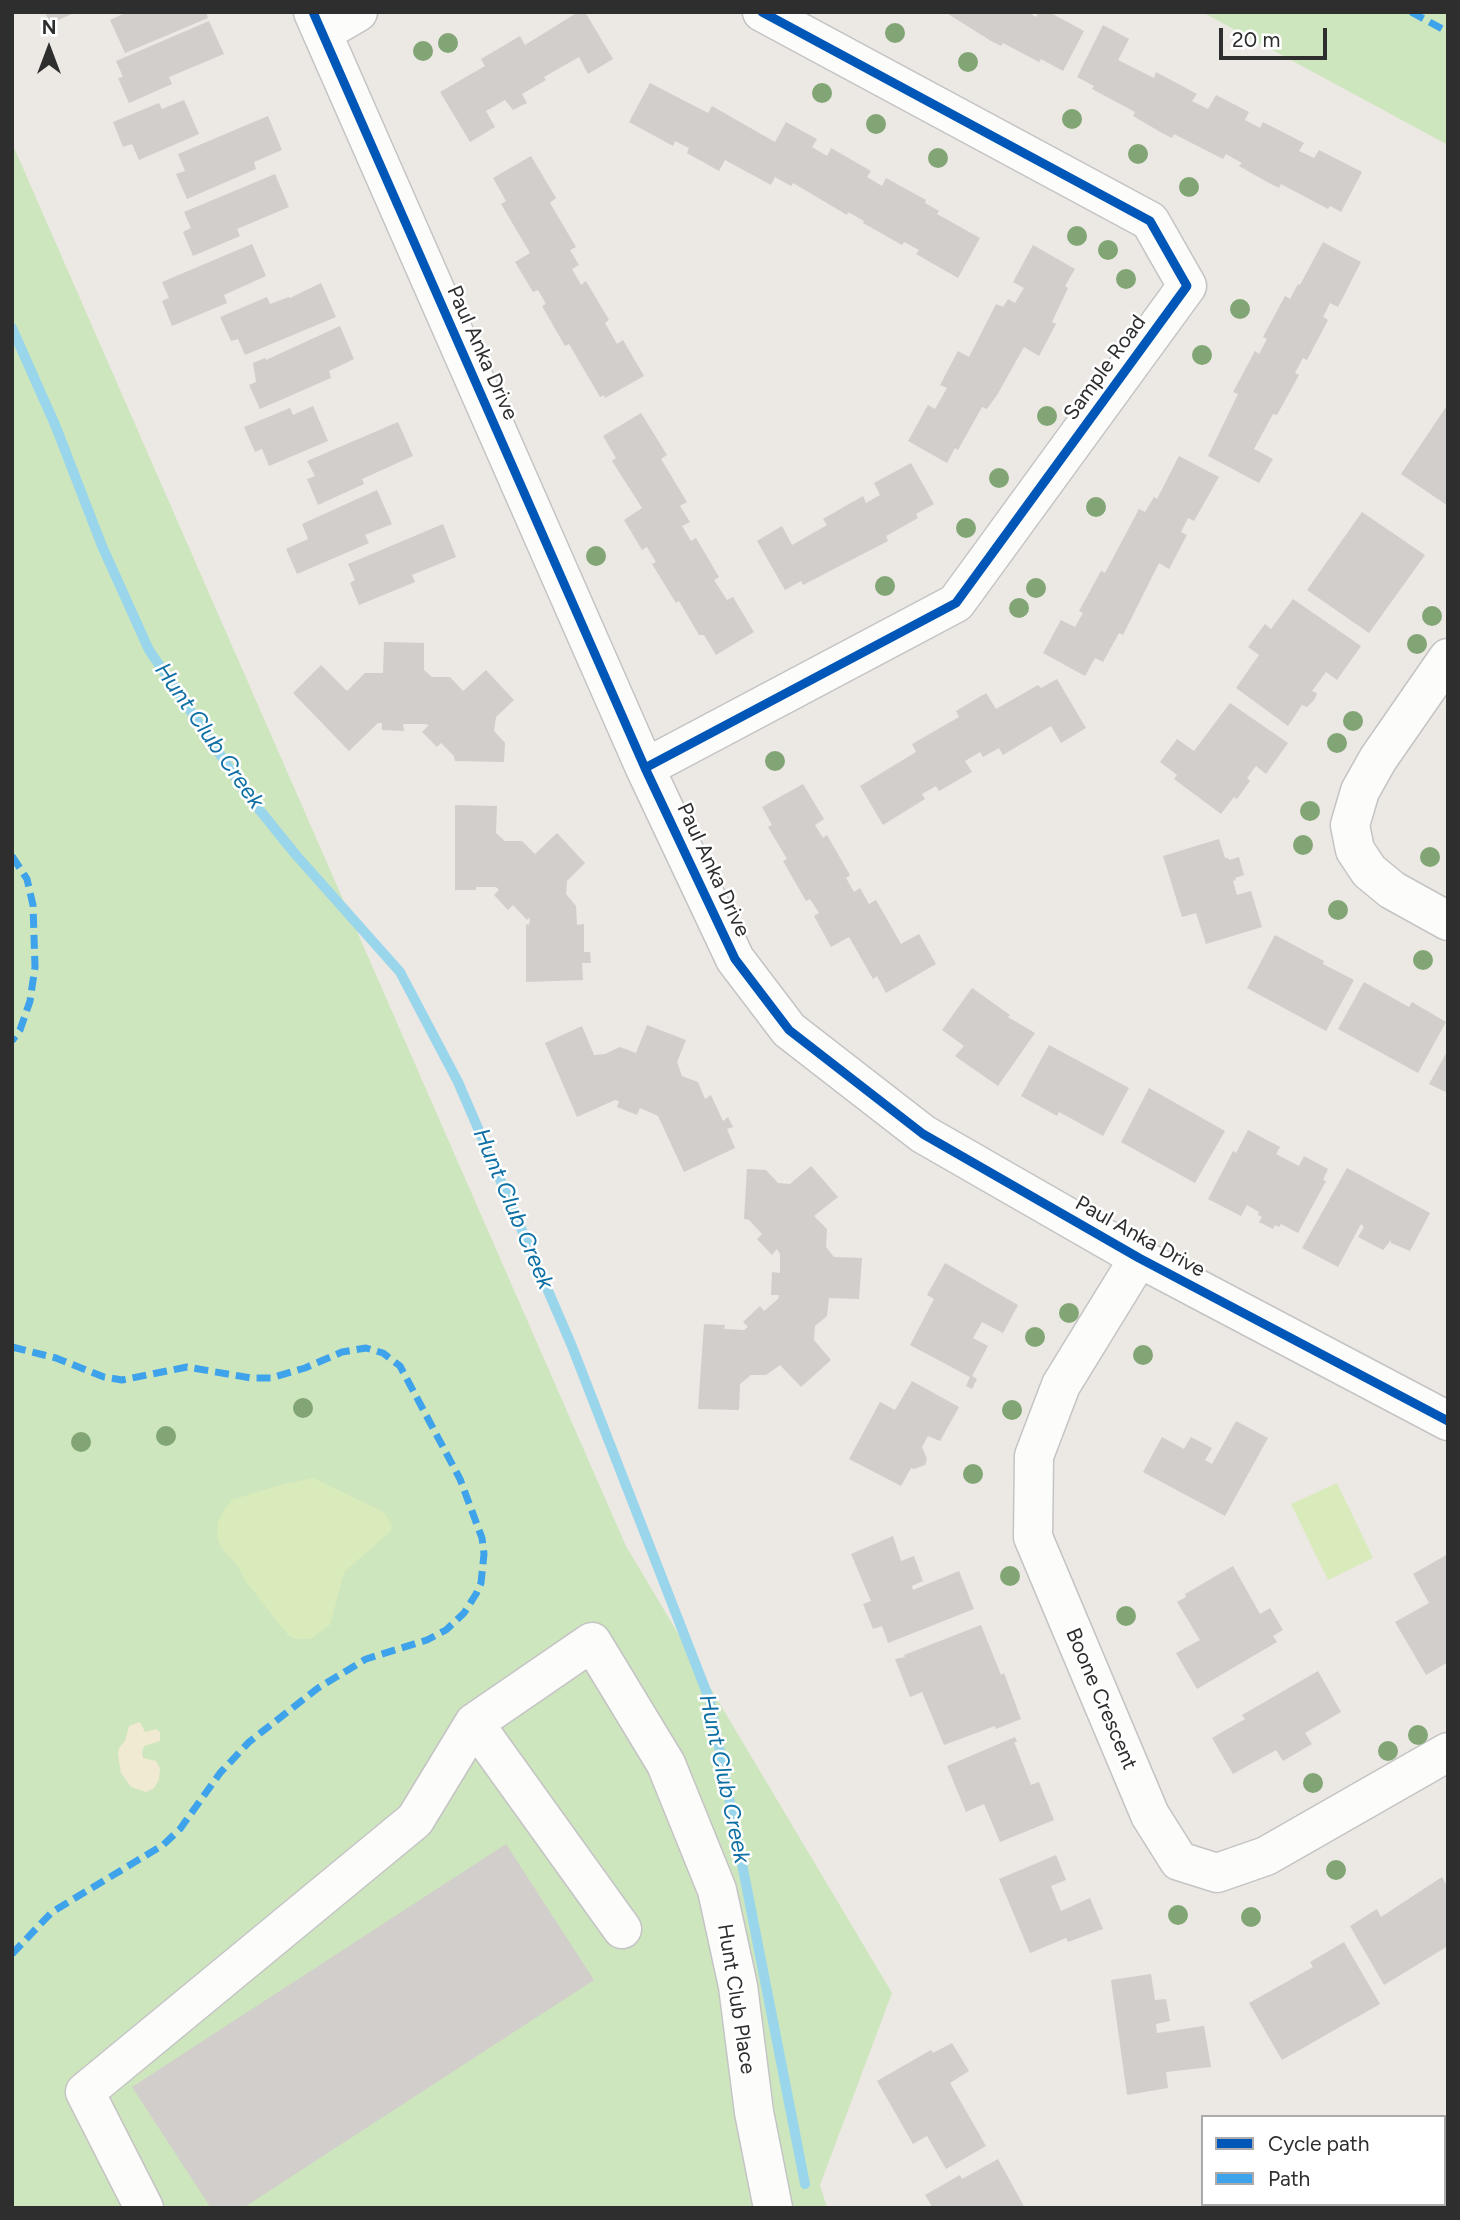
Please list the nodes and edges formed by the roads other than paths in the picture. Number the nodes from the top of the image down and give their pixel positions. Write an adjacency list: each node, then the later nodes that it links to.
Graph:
1 (358, 12): 3 (street)
2 (762, 12): 5 (street, Sample Road)
3 (318, 22): 5 (street, Paul Anka Drive)
4 (1448, 658): 6 (street)
5 (645, 768): 7 (street, Paul Anka Drive)
6 (1448, 921)
7 (1139, 1258): 8 (street, Paul Anka Drive); 10 (street, Boone Crescent)
8 (1448, 1421)
9 (474, 1723): 11 (street); 12 (street); 13 (street, Hunt Club Place)
10 (1448, 1752)
11 (622, 1929)
12 (144, 2208)
13 (774, 2208)

